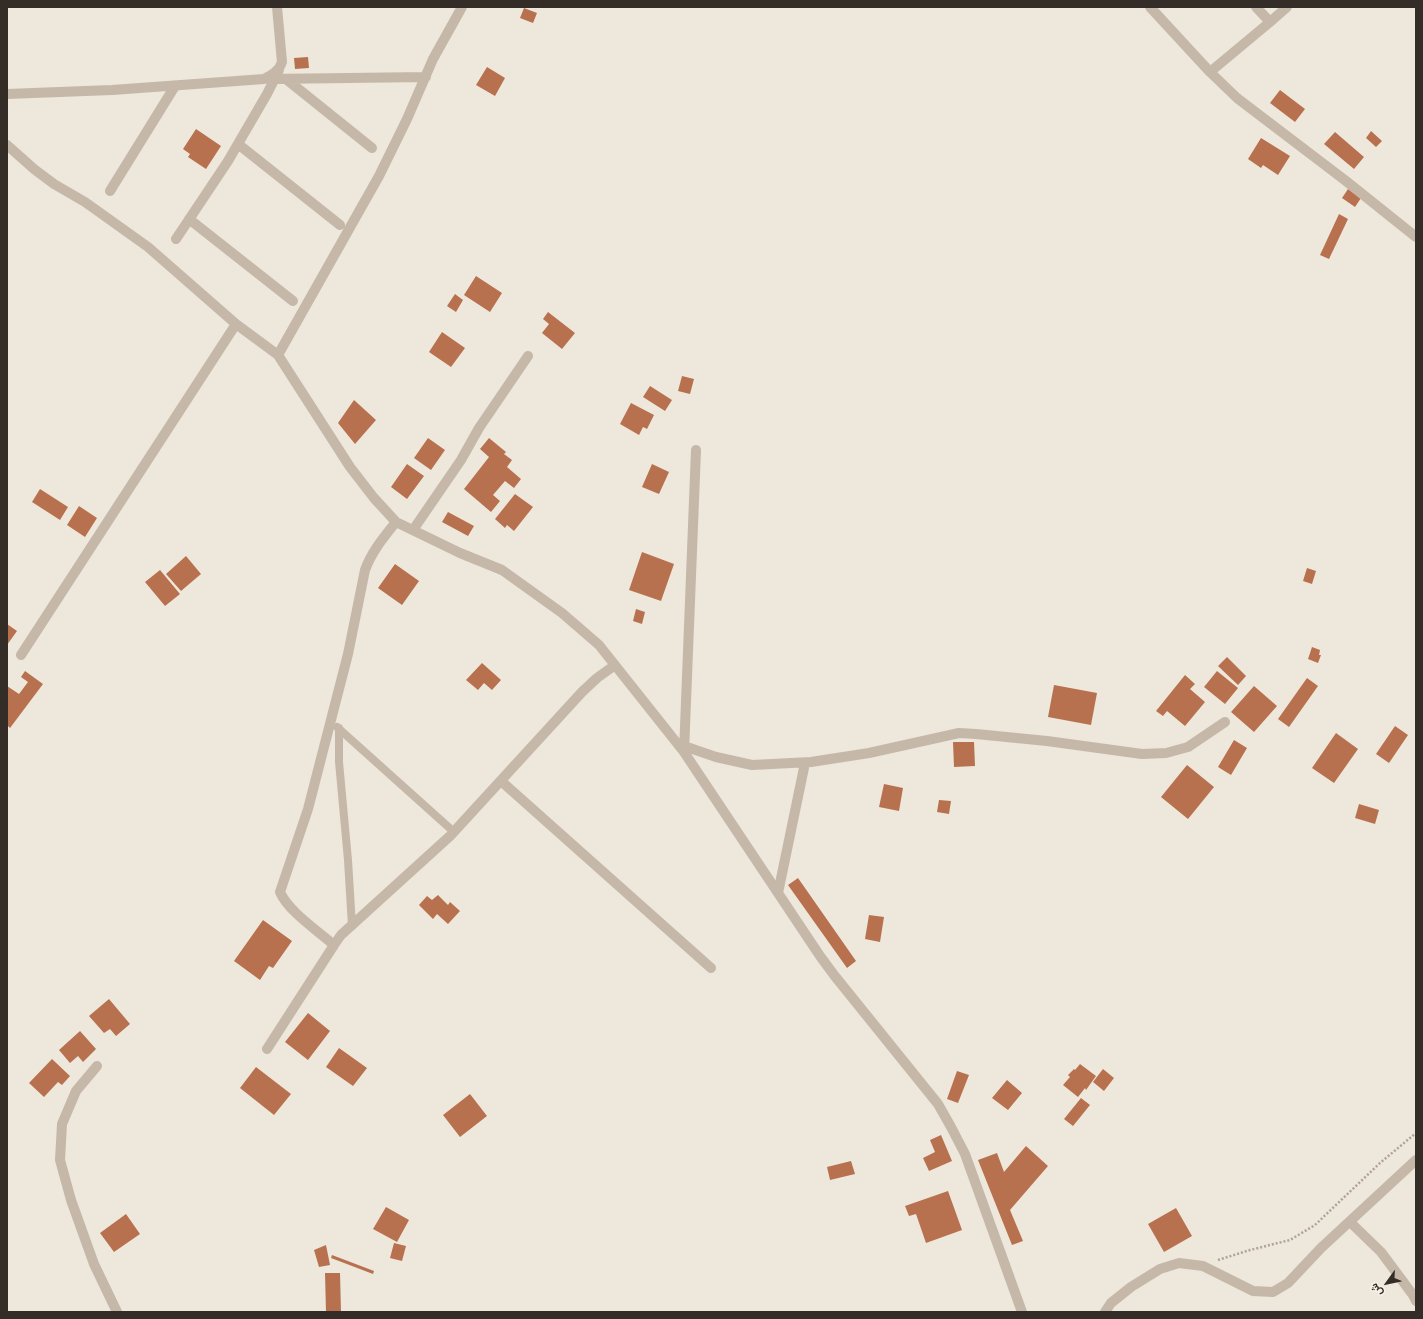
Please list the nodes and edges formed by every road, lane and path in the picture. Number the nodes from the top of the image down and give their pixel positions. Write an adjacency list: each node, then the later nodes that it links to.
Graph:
1 (277, 7): 7 (street)
2 (462, 7): 9 (street)
3 (1150, 7): 8 (street)
4 (1256, 7): 6 (street)
5 (1287, 7): 6 (street)
6 (1270, 22): 8 (street)
7 (281, 66): 10 (street); 11 (street)
8 (1210, 72): 20 (street)
9 (426, 77): 11 (street); 24 (street)
10 (264, 79): 11 (street); 12 (street)
11 (280, 79): 14 (street); 16 (street)
12 (175, 86): 13 (street); 17 (street)
13 (7, 94)
14 (238, 144): 18 (street); 19 (street)
15 (7, 145): 23 (street)
16 (372, 148)
17 (110, 191)
18 (190, 219): 21 (street); 22 (street)
19 (340, 225)
20 (1416, 237)
21 (176, 239)
22 (293, 301)
23 (236, 324): 24 (street); 29 (street)
24 (278, 355): 27 (street)
25 (528, 356): 28 (street)
26 (696, 450): 34 (street)
27 (396, 522): 28 (street); 31 (street)
28 (413, 530): 30 (street)
29 (21, 655)
30 (615, 665): 34 (street); 36 (street)
31 (331, 721): 33 (lane); 40 (street)
32 (1225, 722): 35 (street)
33 (339, 728): 37 (lane); 39 (lane)
34 (684, 749): 35 (street); 38 (street)
35 (805, 763): 38 (street)
36 (501, 781): 37 (street); 41 (street)
37 (454, 832): 39 (street)
38 (778, 893): 50 (street)
39 (352, 926): 40 (street)
40 (334, 945): 42 (street)
41 (711, 968)
42 (267, 1049)
43 (97, 1066): 49 (street)
44 (1416, 1133): 47 (path)
45 (1416, 1160): 46 (street)
46 (1350, 1222): 47 (street); 48 (street)
47 (1203, 1266): 51 (street)
48 (1416, 1301)
49 (117, 1312)
50 (1022, 1312)
51 (1105, 1312)

